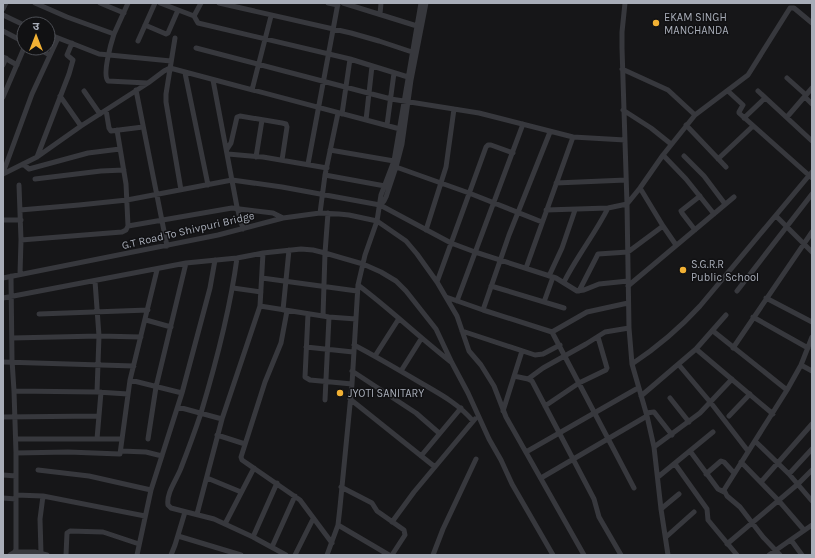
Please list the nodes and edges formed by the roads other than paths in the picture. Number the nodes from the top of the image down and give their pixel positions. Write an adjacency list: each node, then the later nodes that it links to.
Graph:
1 (6, 3): 15 (street)
2 (35, 3): 28 (street)
3 (100, 3): 17 (street)
4 (128, 3): 17 (street)
5 (155, 3): 24 (street)
6 (160, 3): 16 (street)
7 (201, 3): 20 (street)
8 (218, 3): 21 (street)
9 (328, 3): 14 (street)
10 (381, 3): 18 (street)
11 (421, 3): 25 (street)
12 (426, 3): 71 (street)
13 (625, 3): 50 (street)
14 (339, 4): 18 (street); 26 (street)
15 (3, 9)
16 (178, 10): 20 (street); 24 (street)
17 (124, 13): 28 (street)
18 (380, 14): 25 (street)
19 (3, 15): 22 (street)
20 (194, 16): 32 (street)
21 (271, 16): 26 (street); 32 (street)
22 (16, 21)
23 (812, 23): 63 (street)
24 (145, 25): 33 (street)
25 (417, 26): 37 (street)
26 (334, 29): 37 (street); 38 (street)
27 (3, 31): 29 (street)
28 (114, 34): 41 (street)
29 (16, 38)
30 (58, 38): 34 (street); 35 (street)
31 (175, 38): 44 (street)
32 (265, 39): 38 (street); 45 (street)
33 (138, 41)
34 (56, 42)
35 (72, 43): 41 (street); 66 (street)
36 (196, 48): 45 (street)
37 (412, 52): 53 (street)
38 (329, 54): 43 (street); 56 (street)
39 (21, 56): 47 (street)
40 (50, 56): 114 (street)
41 (109, 56): 44 (street); 57 (street)
42 (5, 58): 46 (street); 47 (street)
43 (350, 58): 48 (street); 58 (street)
44 (171, 61): 49 (street)
45 (259, 64): 56 (street); 61 (street)
46 (3, 65)
47 (17, 65): 68 (street)
48 (372, 66): 52 (street); 65 (street)
49 (170, 68): 51 (street); 57 (street); 126 (street)
50 (622, 69): 76 (street); 79 (street)
51 (185, 73): 55 (street); 123 (street)
52 (394, 73): 53 (street); 70 (street)
53 (408, 77): 71 (street)
54 (787, 78): 67 (street)
55 (213, 80): 61 (street); 99 (street)
56 (324, 81): 58 (street); 73 (street)
57 (148, 83): 60 (street)
58 (346, 88): 65 (street); 77 (street)
59 (812, 88): 67 (street)
60 (136, 90): 75 (street); 89 (street)
61 (252, 90): 73 (street)
62 (84, 91): 78 (street)
63 (728, 91): 79 (street); 81 (street)
64 (758, 91): 69 (street)
65 (369, 94): 70 (street); 83 (street)
66 (60, 96): 87 (street); 104 (street)
67 (806, 96): 72 (street); 80 (street)
68 (3, 97)
69 (765, 98): 80 (street); 81 (street)
70 (391, 99): 71 (street); 85 (street)
71 (407, 102): 74 (street); 90 (street); 112 (street)
72 (812, 104)
73 (319, 108): 77 (street); 109 (street)
74 (454, 109): 84 (street); 120 (street)
75 (106, 110): 78 (street); 91 (street)
76 (623, 110): 94 (street); 96 (street)
77 (340, 113): 83 (street); 98 (street)
78 (100, 114): 87 (street)
79 (695, 114): 86 (street)
80 (787, 117): 95 (street)
81 (744, 118): 88 (street)
82 (262, 120): 99 (street); 102 (street); 106 (street)
83 (366, 120): 85 (street)
84 (523, 124): 92 (street); 100 (street)
85 (388, 125): 90 (street)
86 (686, 125): 96 (street); 105 (street)
87 (81, 126): 104 (street)
88 (753, 126): 105 (street); 116 (street)
89 (143, 127): 91 (street); 130 (street)
90 (400, 128): 107 (street)
91 (117, 130): 97 (street)
92 (550, 132): 93 (street); 143 (street)
93 (573, 137): 94 (street); 121 (street)
94 (625, 140): 119 (street)
95 (812, 141)
96 (671, 144): 101 (street)
97 (120, 149): 108 (street); 113 (street)
98 (330, 150): 107 (street); 111 (street)
99 (227, 151): 102 (street); 118 (street)
100 (513, 153): 127 (street); 134 (street)
101 (663, 155): 125 (street); 131 (street)
102 (256, 156): 106 (street)
103 (684, 156): 136 (street)
104 (37, 157): 108 (street)
105 (718, 159): 110 (street)
106 (282, 160): 109 (street)
107 (394, 161): 124 (street)
108 (23, 164): 114 (street)
109 (308, 164): 111 (street)
110 (726, 167)
111 (327, 168): 115 (street)
112 (396, 168): 120 (street); 137 (street)
113 (124, 170): 117 (street); 133 (street)
114 (3, 174)
115 (326, 175): 124 (street); 128 (street)
116 (811, 175): 147 (street)
117 (35, 179)
118 (232, 180): 123 (street); 128 (street); 138 (street)
119 (626, 180): 121 (street); 135 (street)
120 (442, 183): 127 (street); 158 (street)
121 (556, 183): 141 (street)
122 (19, 185): 140 (street)
123 (208, 185): 126 (street)
124 (385, 186): 137 (street)
125 (640, 188): 135 (street); 155 (street)
126 (181, 190): 130 (street)
127 (469, 193): 134 (street); 162 (street)
128 (322, 194): 137 (street); 144 (street)
129 (812, 194): 156 (street)
130 (156, 195): 133 (street); 151 (street)
131 (700, 196): 146 (street); 159 (street)
132 (734, 197): 136 (street)
133 (127, 200): 140 (street); 154 (street)
134 (494, 203): 143 (street); 168 (street)
135 (627, 204): 139 (street); 169 (street)
136 (725, 204): 146 (street)
137 (380, 206): 152 (street); 158 (street)
138 (237, 207): 148 (street); 151 (street); 157 (street)
139 (608, 208): 142 (street); 187 (street)
140 (20, 210): 150 (street)
141 (546, 210): 142 (street); 153 (street)
142 (575, 210): 180 (street)
143 (518, 212): 153 (street); 174 (street)
144 (320, 213): 145 (street, G.T Road To Shivpuri Bridge); 148 (street, G.T Road To Shivpuri Bridge)
145 (328, 213): 152 (street, G.T Road To Shivpuri Bridge); 167 (street)
146 (714, 214): 159 (street)
147 (776, 216): 156 (street); 245 (street)
148 (283, 218): 157 (street, G.T Road To Shivpuri Bridge)
149 (3, 220): 150 (street)
150 (21, 220): 161 (street)
151 (161, 221): 154 (street); 165 (street)
152 (377, 221): 176 (street); 186 (street)
153 (542, 222): 177 (street)
154 (128, 226): 161 (street)
155 (663, 226): 164 (street); 169 (street)
156 (787, 228): 163 (street); 195 (street)
157 (243, 229): 165 (street, G.T Road To Shivpuri Bridge)
158 (426, 230): 162 (street)
159 (695, 230): 164 (street)
160 (812, 232): 163 (street)
161 (21, 240): 179 (street)
162 (451, 243): 168 (street); 186 (street)
163 (803, 244): 170 (street); 200 (street)
164 (676, 245): 188 (street)
165 (167, 246): 179 (street, G.T Road To Shivpuri Bridge)
166 (288, 250): 167 (street); 171 (street); 185 (street)
167 (325, 252): 176 (street); 190 (street)
168 (475, 252): 174 (street); 201 (street)
169 (628, 252): 188 (street); 194 (street)
170 (812, 252)
171 (263, 253): 172 (street); 183 (street)
172 (237, 258): 173 (street); 192 (street)
173 (216, 260): 175 (street); 265 (street)
174 (500, 260): 177 (street); 191 (street)
175 (186, 263): 178 (street); 220 (street)
176 (363, 264): 189 (street); 244 (street)
177 (526, 268): 180 (street)
178 (157, 270): 184 (street); 206 (street)
179 (20, 274): 182 (street, G.T Road To Shivpuri Bridge)
180 (551, 276): 187 (street); 202 (street)
181 (3, 278): 182 (street, G.T Road To Shivpuri Bridge)
182 (11, 278): 197 (street)
183 (262, 278): 185 (street); 196 (street)
184 (95, 280): 197 (street); 209 (street)
185 (286, 281): 190 (street); 207 (street)
186 (437, 282): 198 (street)
187 (564, 282): 194 (street)
188 (628, 283): 194 (street); 203 (street)
189 (358, 285): 193 (street); 218 (street)
190 (325, 286): 193 (street); 213 (street)
191 (491, 286): 202 (street); 208 (street)
192 (233, 288): 196 (street); 277 (street)
193 (357, 291): 216 (street)
194 (579, 291)
195 (738, 291)
196 (261, 292): 204 (street)
197 (12, 296): 199 (street); 229 (street)
198 (446, 297): 201 (street); 222 (street)
199 (3, 298)
200 (766, 298): 215 (street); 219 (street)
201 (457, 301): 208 (street)
202 (544, 302): 205 (street)
203 (628, 303): 221 (street); 224 (street)
204 (260, 306): 207 (street); 286 (street)
205 (564, 308)
206 (148, 310): 209 (street); 217 (street)
207 (285, 310): 211 (street); 301 (street)
208 (483, 310): 224 (street)
209 (98, 311): 210 (street); 225 (street)
210 (39, 314)
211 (308, 314): 213 (street); 233 (street)
212 (726, 315): 223 (street)
213 (323, 316): 214 (street)
214 (330, 317): 216 (street); 234 (street)
215 (753, 317): 235 (street); 236 (street)
216 (356, 319): 231 (street)
217 (146, 320): 220 (street); 226 (street)
218 (398, 320): 230 (street); 240 (street)
219 (812, 322)
220 (171, 326): 260 (street)
221 (629, 328): 227 (street); 245 (street)
222 (462, 331): 238 (street); 276 (street)
223 (713, 331): 235 (street); 237 (street)
224 (552, 332): 232 (street)
225 (98, 336): 226 (street); 229 (street); 246 (street)
226 (141, 337): 249 (street)
227 (598, 337): 241 (street); 258 (street)
228 (812, 337): 236 (street)
229 (12, 338): 243 (street)
230 (421, 339): 244 (street); 251 (street)
231 (354, 345): 239 (street); 240 (street)
232 (560, 345): 238 (street); 241 (street)
233 (306, 347): 234 (street); 257 (street)
234 (328, 348): 239 (street); 257 (street)
235 (733, 348): 262 (street)
236 (808, 348): 248 (street)
237 (696, 349): 247 (street); 255 (street)
238 (522, 351): 253 (street)
239 (354, 352): 250 (street)
240 (375, 356): 251 (street)
241 (565, 356): 254 (street); 258 (street)
242 (3, 362): 243 (street)
243 (12, 362): 246 (street); 263 (street)
244 (452, 363): 283 (street)
245 (632, 364): 261 (street)
246 (98, 365): 249 (street); 264 (street)
247 (679, 365): 268 (street); 272 (street)
248 (801, 365): 252 (street); 262 (street)
249 (134, 366): 256 (street)
250 (352, 371): 259 (street); 291 (street)
251 (401, 371): 275 (street)
252 (812, 372)
253 (514, 376): 254 (street); 276 (street)
254 (528, 379): 273 (street)
255 (732, 379): 267 (street); 272 (street)
256 (130, 380): 260 (street); 266 (street)
257 (326, 382): 259 (street); 271 (street)
258 (579, 383): 273 (street); 278 (street)
259 (352, 384): 270 (street)
260 (156, 386): 265 (street); 298 (street)
261 (638, 388): 268 (street); 278 (street)
262 (787, 390): 279 (street)
263 (14, 391): 264 (street); 281 (street)
264 (99, 392): 266 (street); 282 (street)
265 (182, 393): 274 (street)
266 (128, 394): 297 (street)
267 (750, 394): 279 (street); 284 (street)
268 (641, 396): 280 (street)
269 (670, 398): 288 (street)
270 (350, 399): 310 (street); 331 (street)
271 (325, 400)
272 (711, 402): 288 (street); 305 (street)
273 (545, 406): 292 (street)
274 (178, 407): 277 (street); 309 (street)
275 (461, 408): 287 (street); 291 (street)
276 (503, 411): 306 (street)
277 (201, 413): 286 (street); 344 (street)
278 (595, 413): 292 (street); 299 (street)
279 (773, 414): 300 (street)
280 (647, 415): 294 (street); 299 (street); 302 (street)
281 (15, 416): 282 (street); 285 (street); 295 (street)
282 (99, 416): 296 (street)
283 (478, 416): 287 (street); 377 (street)
284 (729, 416)
285 (3, 417)
286 (222, 419): 293 (street)
287 (474, 421): 316 (street)
288 (689, 422): 294 (street)
289 (812, 424): 314 (street)
290 (713, 432): 307 (street)
291 (439, 433): 310 (street)
292 (559, 433): 306 (street); 312 (street)
293 (217, 435): 301 (street); 326 (street)
294 (672, 435): 302 (street)
295 (16, 438): 296 (street); 308 (street)
296 (97, 439): 297 (street)
297 (122, 439): 304 (street)
298 (148, 439)
299 (609, 439): 312 (street); 332 (street)
300 (755, 441): 305 (street); 314 (street)
301 (245, 444): 317 (street)
302 (654, 447): 325 (street)
303 (812, 449): 322 (street)
304 (121, 451): 308 (street); 309 (street)
305 (748, 451): 313 (street)
306 (526, 452): 327 (street)
307 (690, 452): 315 (street); 321 (street)
308 (16, 453): 324 (street)
309 (162, 456): 333 (street)
310 (421, 456): 316 (street)
311 (476, 459): 376 (street)
312 (572, 460): 327 (street); 379 (street)
313 (741, 462): 320 (street); 328 (street)
314 (778, 463): 322 (street); 328 (street)
315 (675, 464): 325 (street); 361 (street)
316 (435, 467): 349 (street)
317 (254, 468): 329 (street); 334 (street)
318 (38, 470): 333 (street)
319 (812, 470): 330 (street)
320 (734, 473): 321 (street); 335 (street)
321 (706, 474): 335 (street)
322 (789, 474): 330 (street)
323 (3, 475): 324 (street)
324 (16, 476): 339 (street)
325 (658, 477): 343 (street)
326 (206, 478): 334 (street); 346 (street)
327 (541, 478): 378 (street)
328 (761, 482): 341 (street)
329 (277, 483): 338 (street); 356 (street)
330 (798, 484): 341 (street); 342 (street)
331 (341, 487): 349 (street); 352 (street)
332 (634, 488)
333 (151, 490): 347 (street)
334 (241, 492): 351 (street)
335 (724, 492): 350 (street)
336 (678, 494): 343 (street)
337 (42, 496): 339 (street); 347 (street); 365 (street)
338 (295, 496): 348 (street); 362 (street)
339 (16, 497): 340 (street); 366 (street)
340 (3, 498)
341 (779, 501): 350 (street); 354 (street)
342 (812, 501)
343 (661, 509): 357 (street)
344 (185, 512): 346 (street); 355 (street)
345 (694, 512): 357 (street)
346 (197, 514): 351 (street)
347 (145, 516): 360 (street)
348 (313, 519): 359 (street); 373 (street)
349 (392, 522): 375 (street)
350 (753, 522): 361 (street); 363 (street)
351 (225, 524): 356 (street)
352 (338, 525): 359 (street); 375 (street)
353 (812, 525): 354 (street)
354 (804, 530): 358 (street)
355 (178, 536): 364 (street); 370 (street)
356 (253, 537): 362 (street)
357 (666, 537): 380 (street)
358 (791, 540): 363 (street); 384 (street)
359 (332, 543): 374 (street)
360 (140, 544): 368 (street); 369 (street)
361 (727, 544): 381 (street)
362 (272, 547): 372 (street)
363 (776, 550): 382 (street); 383 (street)
364 (226, 552): 371 (street)
365 (41, 553): 366 (street); 367 (street)
366 (13, 554)
367 (47, 555)
368 (66, 555)
369 (137, 555)
370 (171, 555)
371 (241, 555)
372 (286, 555)
373 (295, 555)
374 (327, 555)
375 (390, 555)
376 (433, 555)
377 (553, 555)
378 (584, 555)
379 (621, 555)
380 (668, 555)
381 (738, 555)
382 (770, 555)
383 (780, 555)
384 (802, 555)

